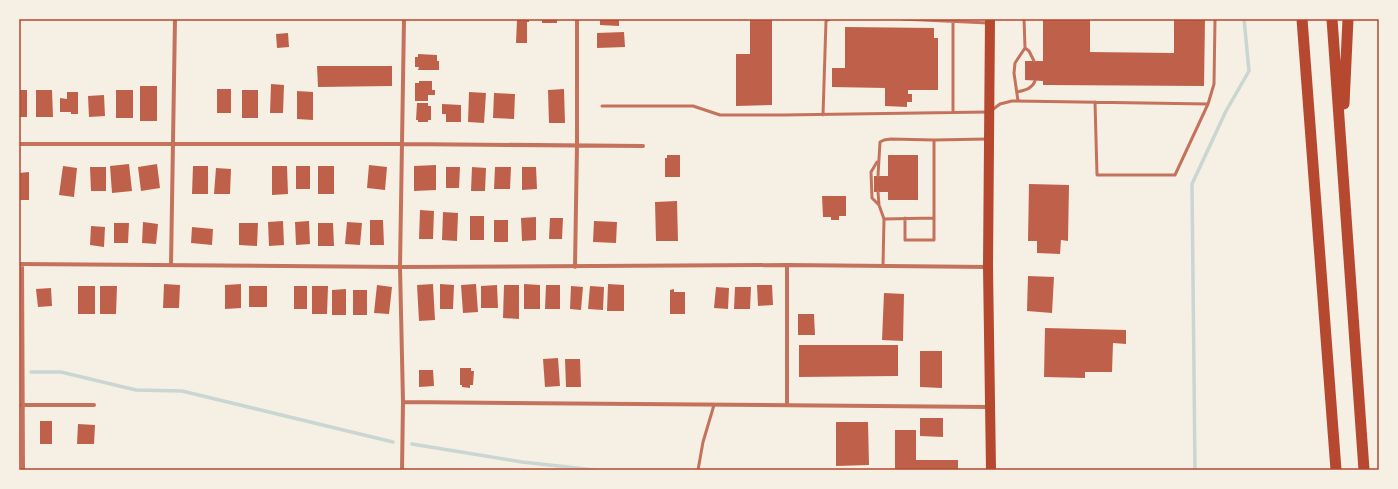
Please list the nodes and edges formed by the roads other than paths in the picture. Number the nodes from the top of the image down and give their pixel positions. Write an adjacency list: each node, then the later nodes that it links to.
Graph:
1 (175, 19): 26 (street)
2 (404, 19): 28 (street)
3 (577, 19): 29 (street)
4 (830, 19): 23 (lane)
5 (902, 19): 12 (lane)
6 (1024, 19): 13 (lane)
7 (1215, 19): 19 (lane)
8 (1302, 19): 56 (highway)
9 (1332, 19): 31 (highway)
10 (1348, 19): 31 (highway)
11 (990, 21): 12 (lane); 22 (main road)
12 (954, 22): 21 (lane)
13 (1025, 48): 14 (lane); 16 (lane)
14 (1034, 61)
15 (1035, 80): 16 (lane)
16 (1017, 92): 17 (lane)
17 (1018, 101): 18 (lane); 22 (lane)
18 (1095, 102): 19 (lane); 19 (lane)
19 (1208, 104)
20 (602, 106): 23 (lane)
21 (953, 112): 22 (lane); 23 (lane)
22 (989, 112): 24 (main road)
23 (823, 115)
24 (989, 139): 25 (lane); 45 (main road)
25 (934, 140): 32 (lane); 37 (lane)
26 (172, 143): 27 (street); 28 (street); 40 (street)
27 (19, 144)
28 (403, 144): 29 (street); 43 (street)
29 (577, 145): 30 (street); 44 (street)
30 (643, 146)
31 (1341, 146): 57 (highway)
32 (878, 160): 33 (lane); 35 (lane)
33 (878, 176)
34 (878, 192): 35 (lane)
35 (879, 205): 38 (lane)
36 (905, 218): 37 (lane); 37 (lane); 38 (lane)
37 (934, 218)
38 (884, 219): 42 (lane)
39 (20, 264): 40 (street); 47 (street)
40 (171, 264): 43 (street)
41 (787, 265): 42 (street); 44 (street); 50 (street)
42 (883, 266): 45 (street)
43 (400, 267): 44 (street); 46 (street)
44 (576, 267)
45 (988, 267): 51 (main road)
46 (403, 402): 49 (street); 53 (street)
47 (20, 405): 48 (street); 52 (street)
48 (94, 405)
49 (714, 405): 50 (street); 54 (lane)
50 (786, 405): 51 (street)
51 (990, 407): 55 (main road)
52 (23, 470)
53 (402, 470)
54 (698, 470)
55 (992, 470)
56 (1336, 470)
57 (1364, 470)

